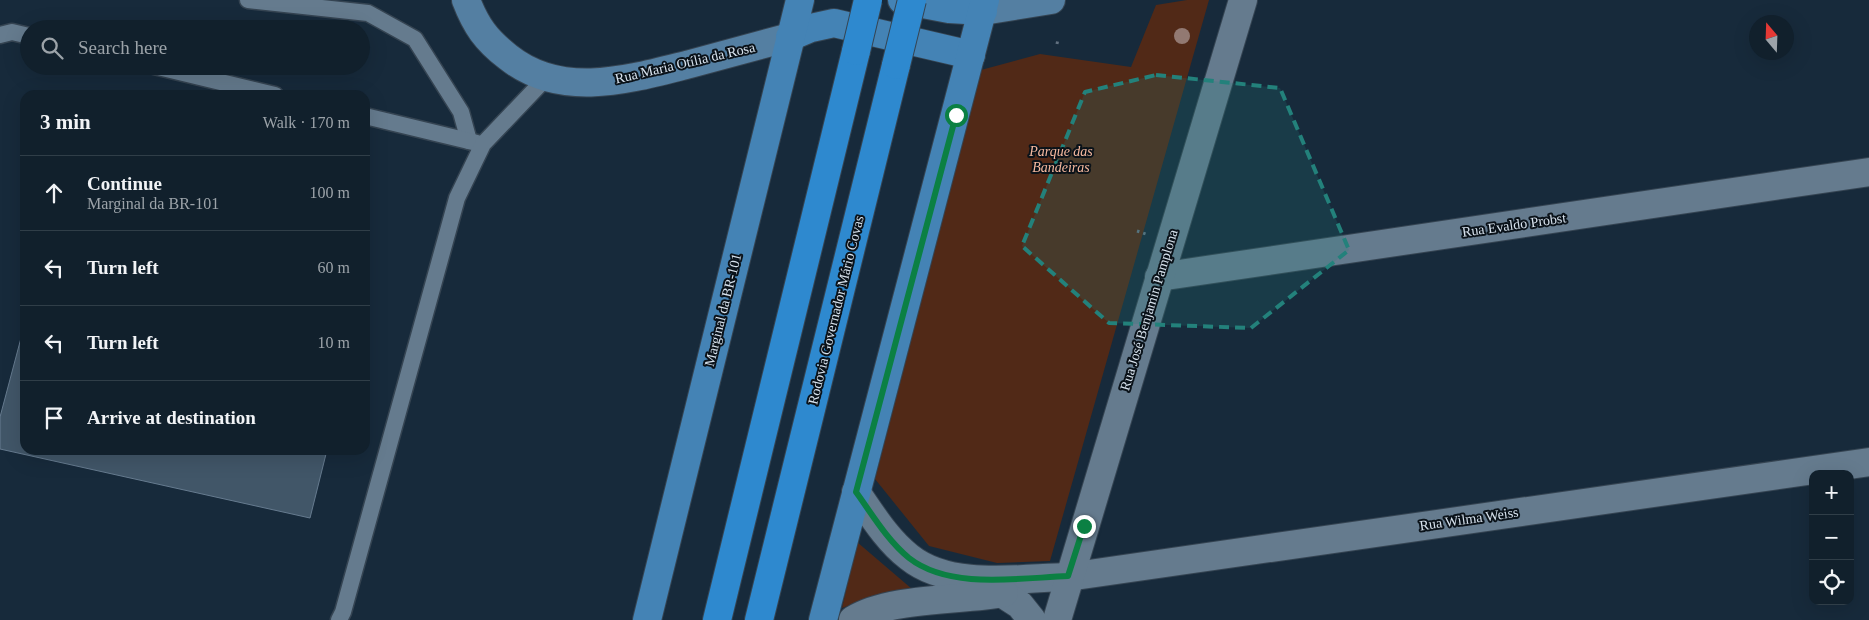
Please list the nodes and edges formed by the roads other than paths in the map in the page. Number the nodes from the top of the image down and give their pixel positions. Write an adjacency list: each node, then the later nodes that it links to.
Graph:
1 (248, 0): 18 (lane)
2 (466, 0): 15 (street, Rua Maria Otília da Rosa)
3 (800, 0): 12 (main road, Marginal da BR-101)
4 (868, 0): 27 (highway, bridge)
5 (902, 0): 9 (main road)
6 (912, 0): 28 (highway, Rodovia Governador Mário Covas, bridge)
7 (1243, 0): 20 (street, Rua José Benjamin Pamplona)
8 (1038, 1): 9 (street)
9 (984, 5): 13 (main road)
10 (20, 34): 11 (lane)
11 (0, 35)
12 (790, 38): 13 (main road); 15 (street, Rua Maria Otília da Rosa); 26 (main road, Marginal da BR-101)
13 (972, 55): 22 (main road)
14 (192, 75): 16 (lane)
15 (545, 78): 18 (lane)
16 (254, 90)
17 (370, 117): 18 (lane)
18 (476, 143): 25 (lane)
19 (1869, 172): 20 (street, Rua Evaldo Probst)
20 (1159, 277): 23 (street, Rua José Benjamin Pamplona)
21 (1869, 462): 23 (street, Rua Wilma Weiss)
22 (856, 492): 23 (street); 29 (main road)
23 (1068, 576): 24 (street); 32 (street, Rua José Benjamin Pamplona)
24 (1002, 594): 30 (street); 31 (street)
25 (339, 620)
26 (647, 620)
27 (717, 620)
28 (759, 620)
29 (823, 620)
30 (853, 620)
31 (1032, 620)
32 (1057, 620)

